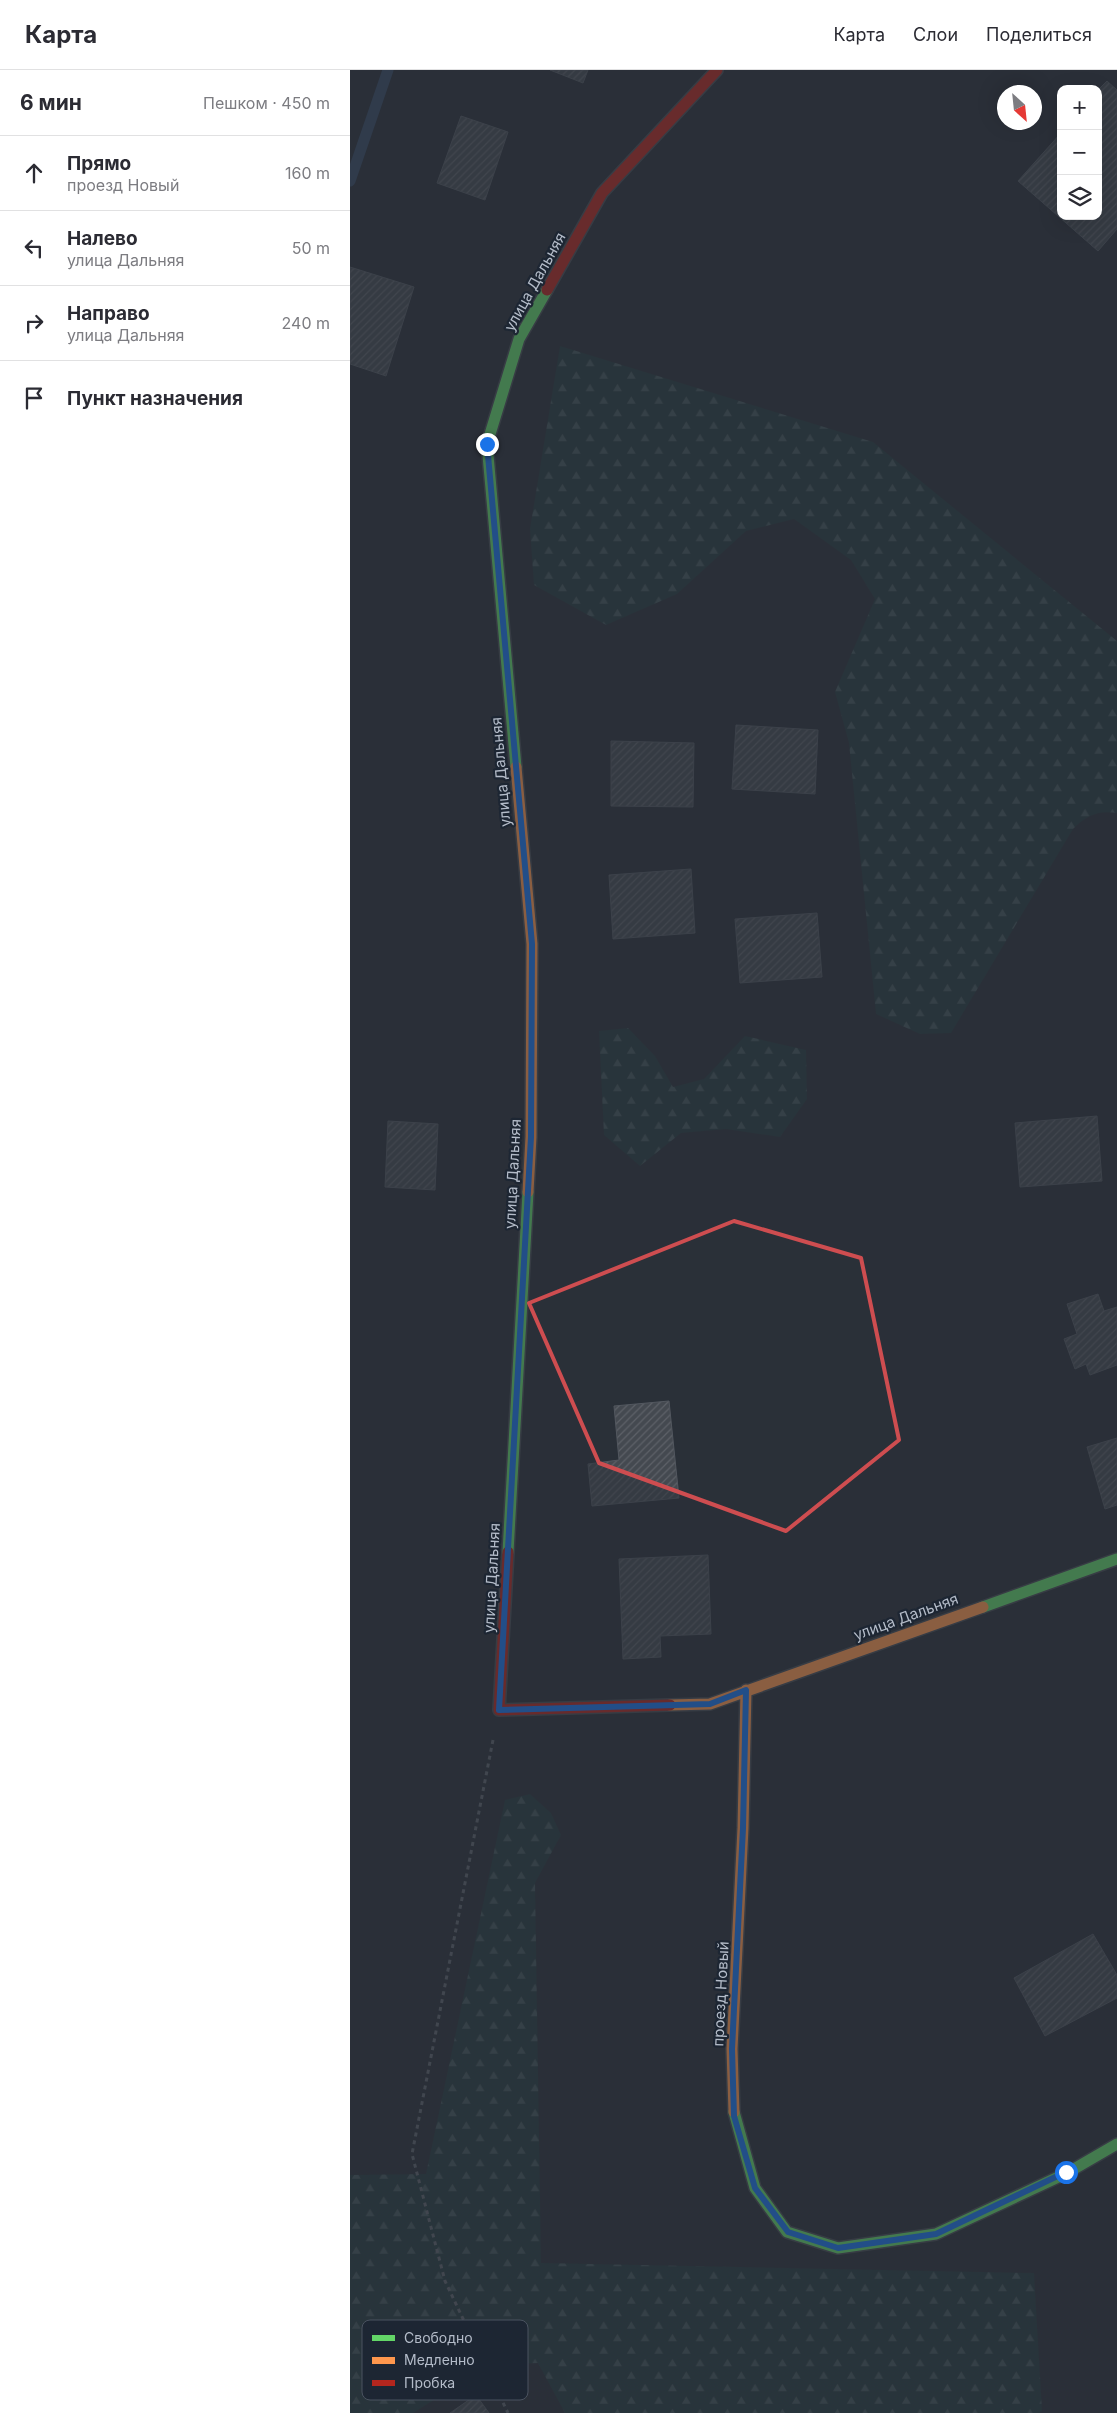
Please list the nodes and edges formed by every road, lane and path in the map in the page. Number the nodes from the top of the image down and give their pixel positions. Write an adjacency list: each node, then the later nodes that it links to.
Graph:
1 (717, 70): 4 (street, улица Дальняя)
2 (1117, 1559): 3 (street, улица Дальняя)
3 (746, 1690): 4 (street, улица Дальняя); 5 (street, проезд Новый)
4 (499, 1710): 6 (path)
5 (1117, 2144)
6 (464, 2320)
7 (502, 2400): 8 (path)
8 (508, 2413)

